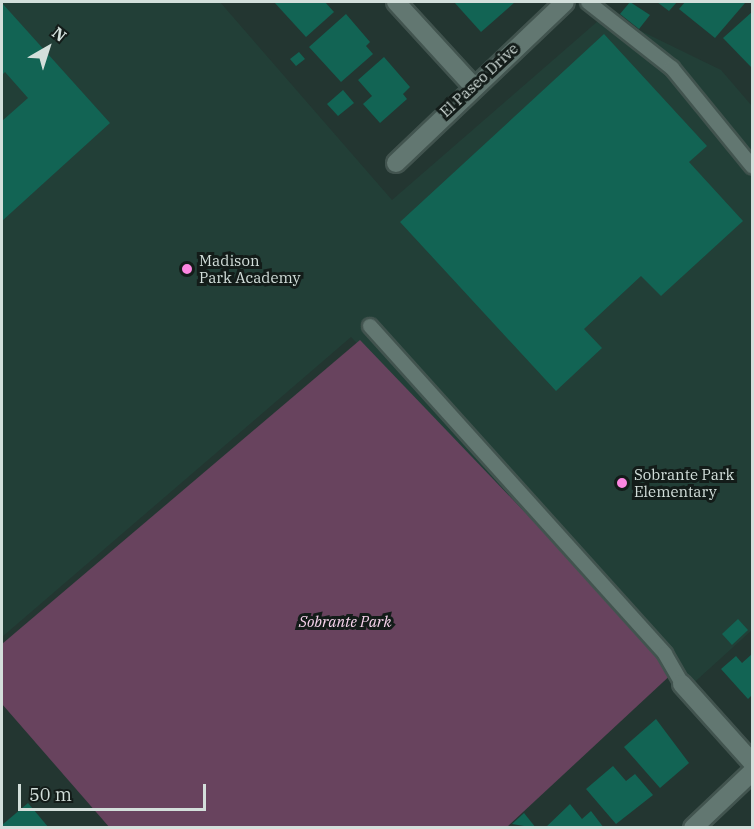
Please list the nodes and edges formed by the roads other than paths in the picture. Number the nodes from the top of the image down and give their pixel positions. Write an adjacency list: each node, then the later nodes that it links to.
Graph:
1 (396, 2): 4 (street)
2 (565, 2): 4 (street, El Paseo Drive)
3 (588, 2): 6 (lane)
4 (473, 86): 5 (street, El Paseo Drive)
5 (396, 163)
6 (753, 166)
7 (370, 326): 8 (lane)
8 (682, 684): 9 (street)
9 (753, 762)
10 (753, 772): 11 (street)
11 (693, 828)

